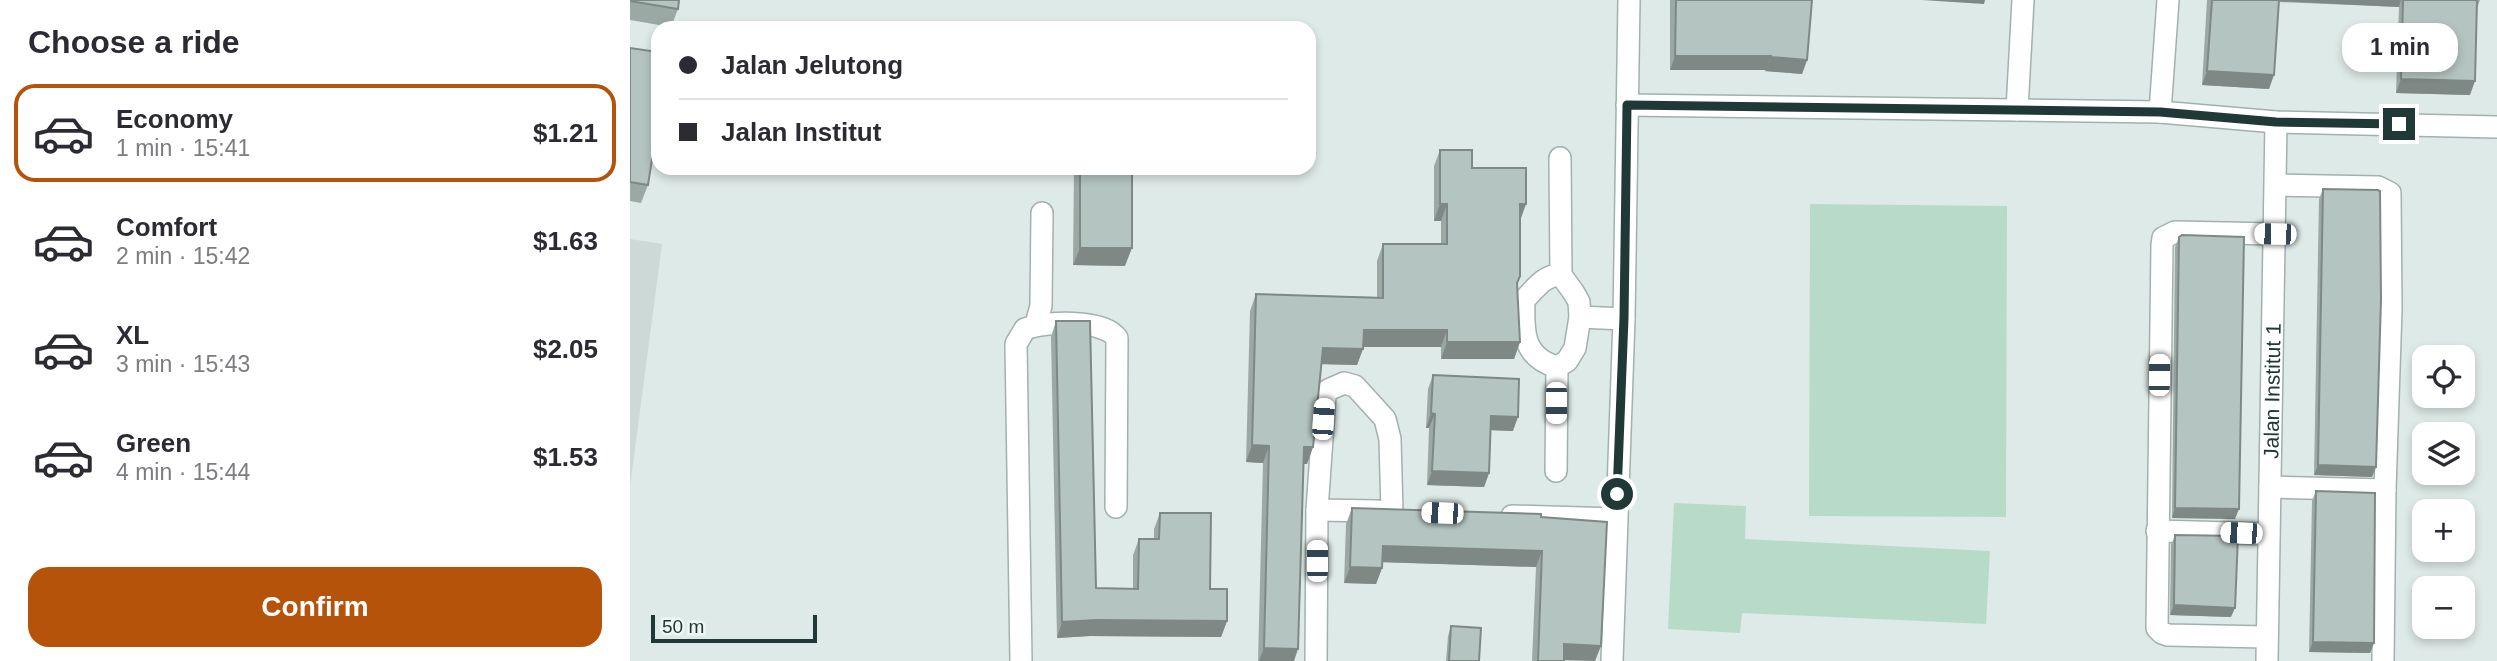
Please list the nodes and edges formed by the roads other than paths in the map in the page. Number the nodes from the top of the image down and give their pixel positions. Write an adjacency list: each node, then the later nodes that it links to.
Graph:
1 (1629, 0): 4 (street)
2 (2023, 0): 5 (street)
3 (2168, 0): 6 (street)
4 (1627, 105): 5 (street); 15 (street)
5 (2017, 110): 6 (street)
6 (2160, 112): 7 (street)
7 (2276, 122): 8 (street); 10 (street, Jalan Institut 1)
8 (2497, 127)
9 (1560, 158): 13 (street)
10 (2276, 185): 12 (street, Jalan Institut 1); 20 (street)
11 (1042, 213): 16 (street)
12 (2275, 234): 19 (street, Jalan Institut 1); 27 (street)
13 (1561, 275): 14 (street); 17 (street)
14 (1580, 317): 15 (street); 17 (street)
15 (1624, 318): 26 (street)
16 (1037, 324): 21 (street); 30 (street)
17 (1557, 367): 18 (street)
18 (1556, 471)
19 (2270, 487): 20 (street); 28 (street, Jalan Institut 1)
20 (2385, 490): 34 (street)
21 (1116, 507)
22 (1317, 510): 23 (street); 23 (street); 31 (street)
23 (1392, 512): 24 (street)
24 (1418, 513)
25 (1497, 515): 26 (street)
26 (1616, 520): 32 (street)
27 (2157, 531): 28 (street); 29 (street)
28 (2269, 534): 29 (street, Jalan Institut 1)
29 (2266, 637): 33 (street, Jalan Institut 1)
30 (1021, 661)
31 (1316, 661)
32 (1612, 661)
33 (2267, 661)
34 (2383, 661)

